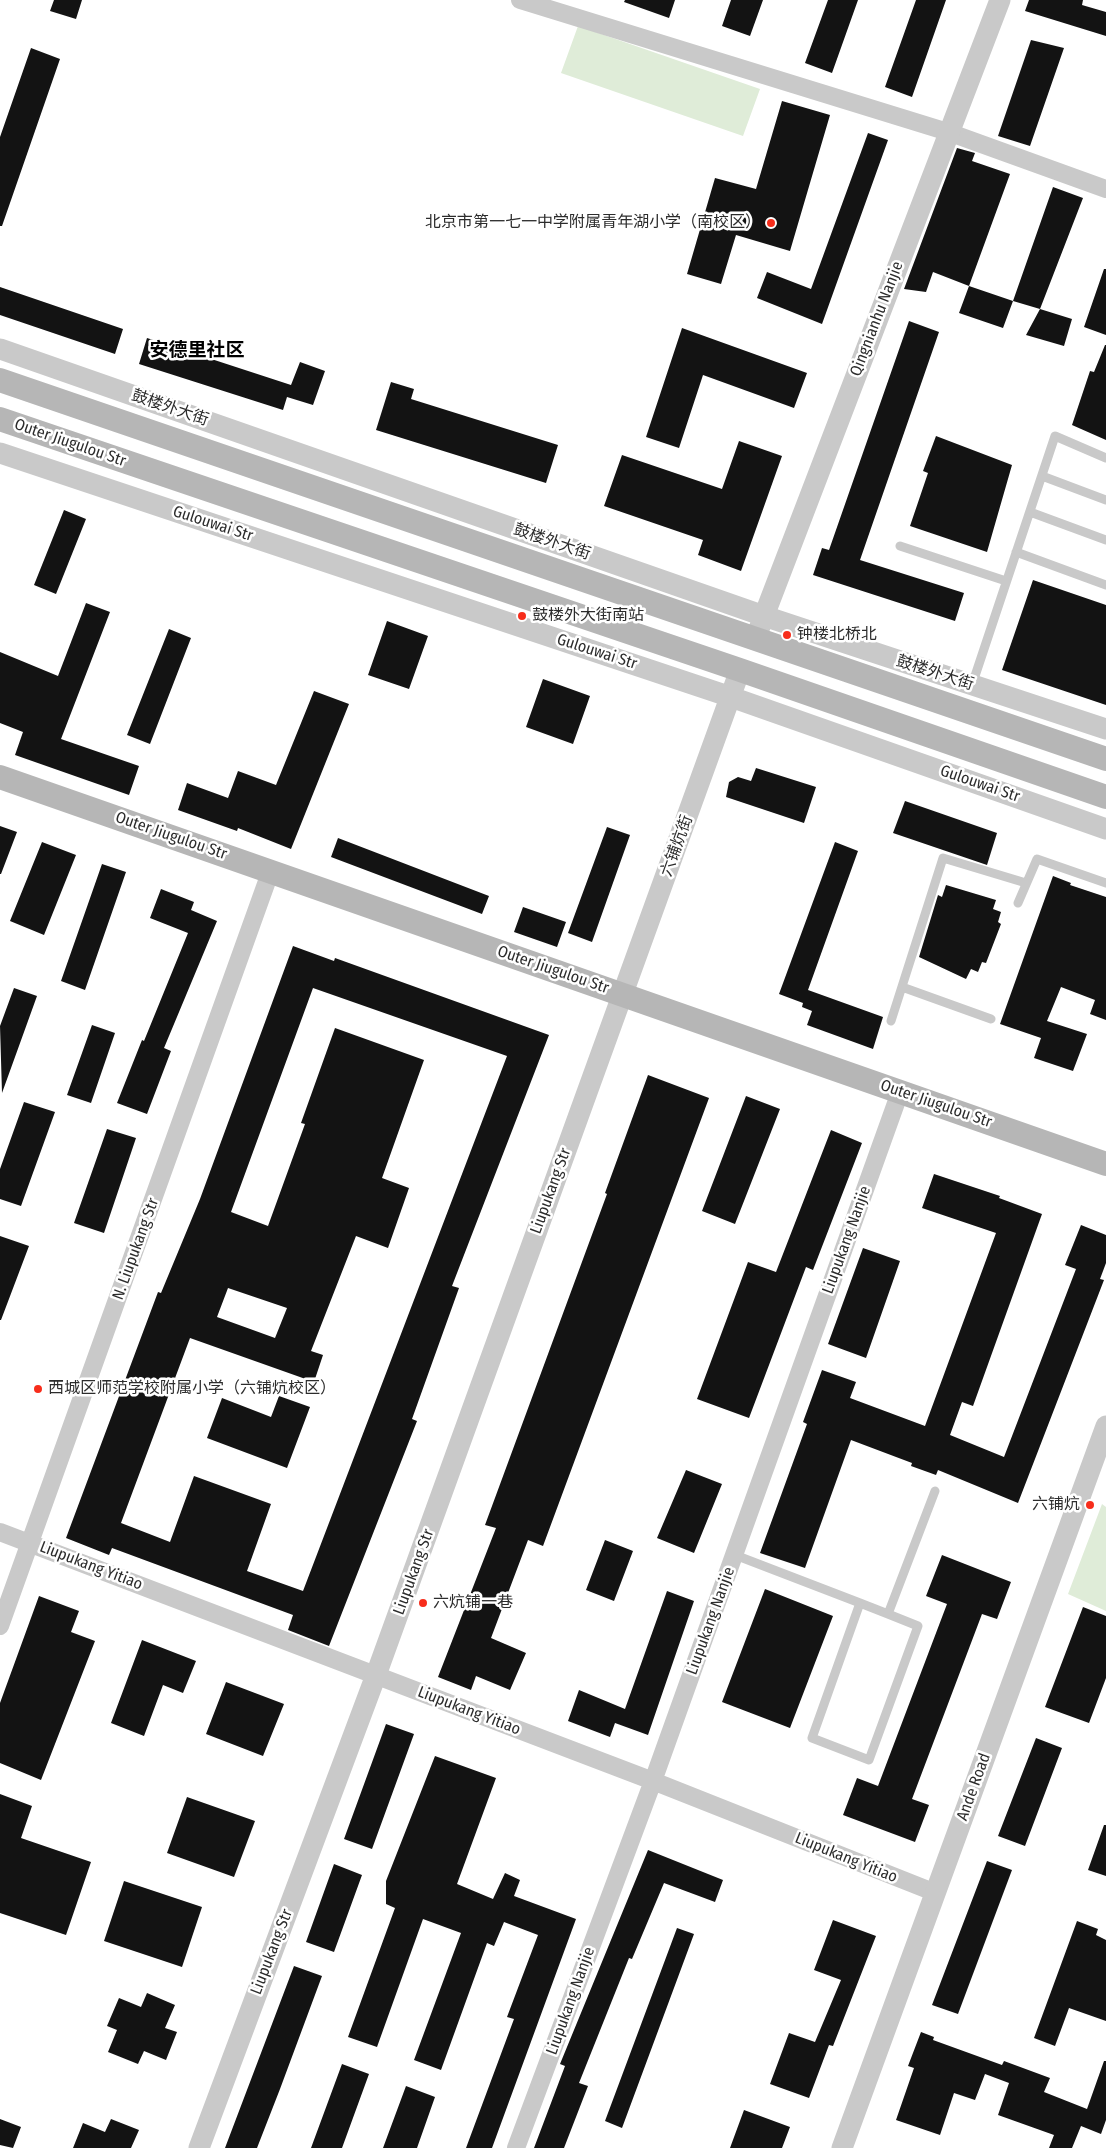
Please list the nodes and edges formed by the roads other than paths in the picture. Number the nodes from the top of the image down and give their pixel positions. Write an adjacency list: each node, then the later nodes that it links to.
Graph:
1 (520, 0): 3 (street)
2 (1000, 0): 3 (street, Qingnianhu Nanjie)
3 (948, 132): 4 (street); 18 (street, Qingnianhu Nanjie)
4 (1106, 189)
5 (0, 349): 18 (street, 鼓楼外大街)
6 (0, 380): 19 (main road, 鼓楼外大街)
7 (0, 419): 20 (main road, Outer Jiugulou Str)
8 (0, 453): 22 (street, Gulouwai Str)
9 (1106, 458): 10 (lane)
10 (1042, 476): 11 (lane); 12 (lane)
11 (1106, 500)
12 (1030, 512): 13 (lane); 15 (lane)
13 (1106, 540)
14 (900, 546): 16 (lane)
15 (1016, 552): 16 (lane); 17 (lane)
16 (1006, 581): 21 (lane)
17 (1106, 585)
18 (764, 616): 19 (street, Qingnianhu Nanjie); 21 (street, 鼓楼外大街)
19 (755, 639): 24 (main road, 鼓楼外大街)
20 (740, 670): 22 (street, 六铺炕街); 26 (main road, Outer Jiugulou Str)
21 (972, 685): 23 (street, 鼓楼外大街)
22 (731, 697): 27 (street, Gulouwai Str); 33 (street, 六铺炕街)
23 (1106, 729)
24 (1106, 759)
25 (0, 777): 28 (main road, Outer Jiugulou Str)
26 (1106, 797)
27 (1106, 829)
28 (272, 870): 33 (main road, Outer Jiugulou Str); 41 (street, N. Liupukang Str)
29 (1026, 883): 30 (lane); 31 (lane); 32 (lane)
30 (1106, 883)
31 (1018, 903)
32 (902, 987): 34 (lane); 35 (lane)
33 (623, 994): 36 (main road, Outer Jiugulou Str); 46 (street, Liupukang Str)
34 (990, 1020)
35 (891, 1021)
36 (900, 1092): 37 (main road, Outer Jiugulou Str); 42 (street, Liupukang Nanjie)
37 (1106, 1164)
38 (1106, 1426): 48 (street, Ande Road)
39 (935, 1491): 44 (lane)
40 (0, 1532): 41 (street, Liupukang Yitiao)
41 (31, 1543): 45 (street, N. Liupukang Str); 46 (street, Liupukang Yitiao)
42 (735, 1555): 43 (lane); 47 (street, Liupukang Nanjie)
43 (860, 1603): 44 (lane); 44 (lane)
44 (888, 1614)
45 (0, 1626)
46 (376, 1675): 47 (street, Liupukang Yitiao); 49 (street, Liupukang Str)
47 (653, 1782): 48 (street, Liupukang Yitiao); 50 (street, Liupukang Nanjie)
48 (936, 1893): 51 (street, Ande Road)
49 (199, 2148)
50 (516, 2148)
51 (842, 2148)

